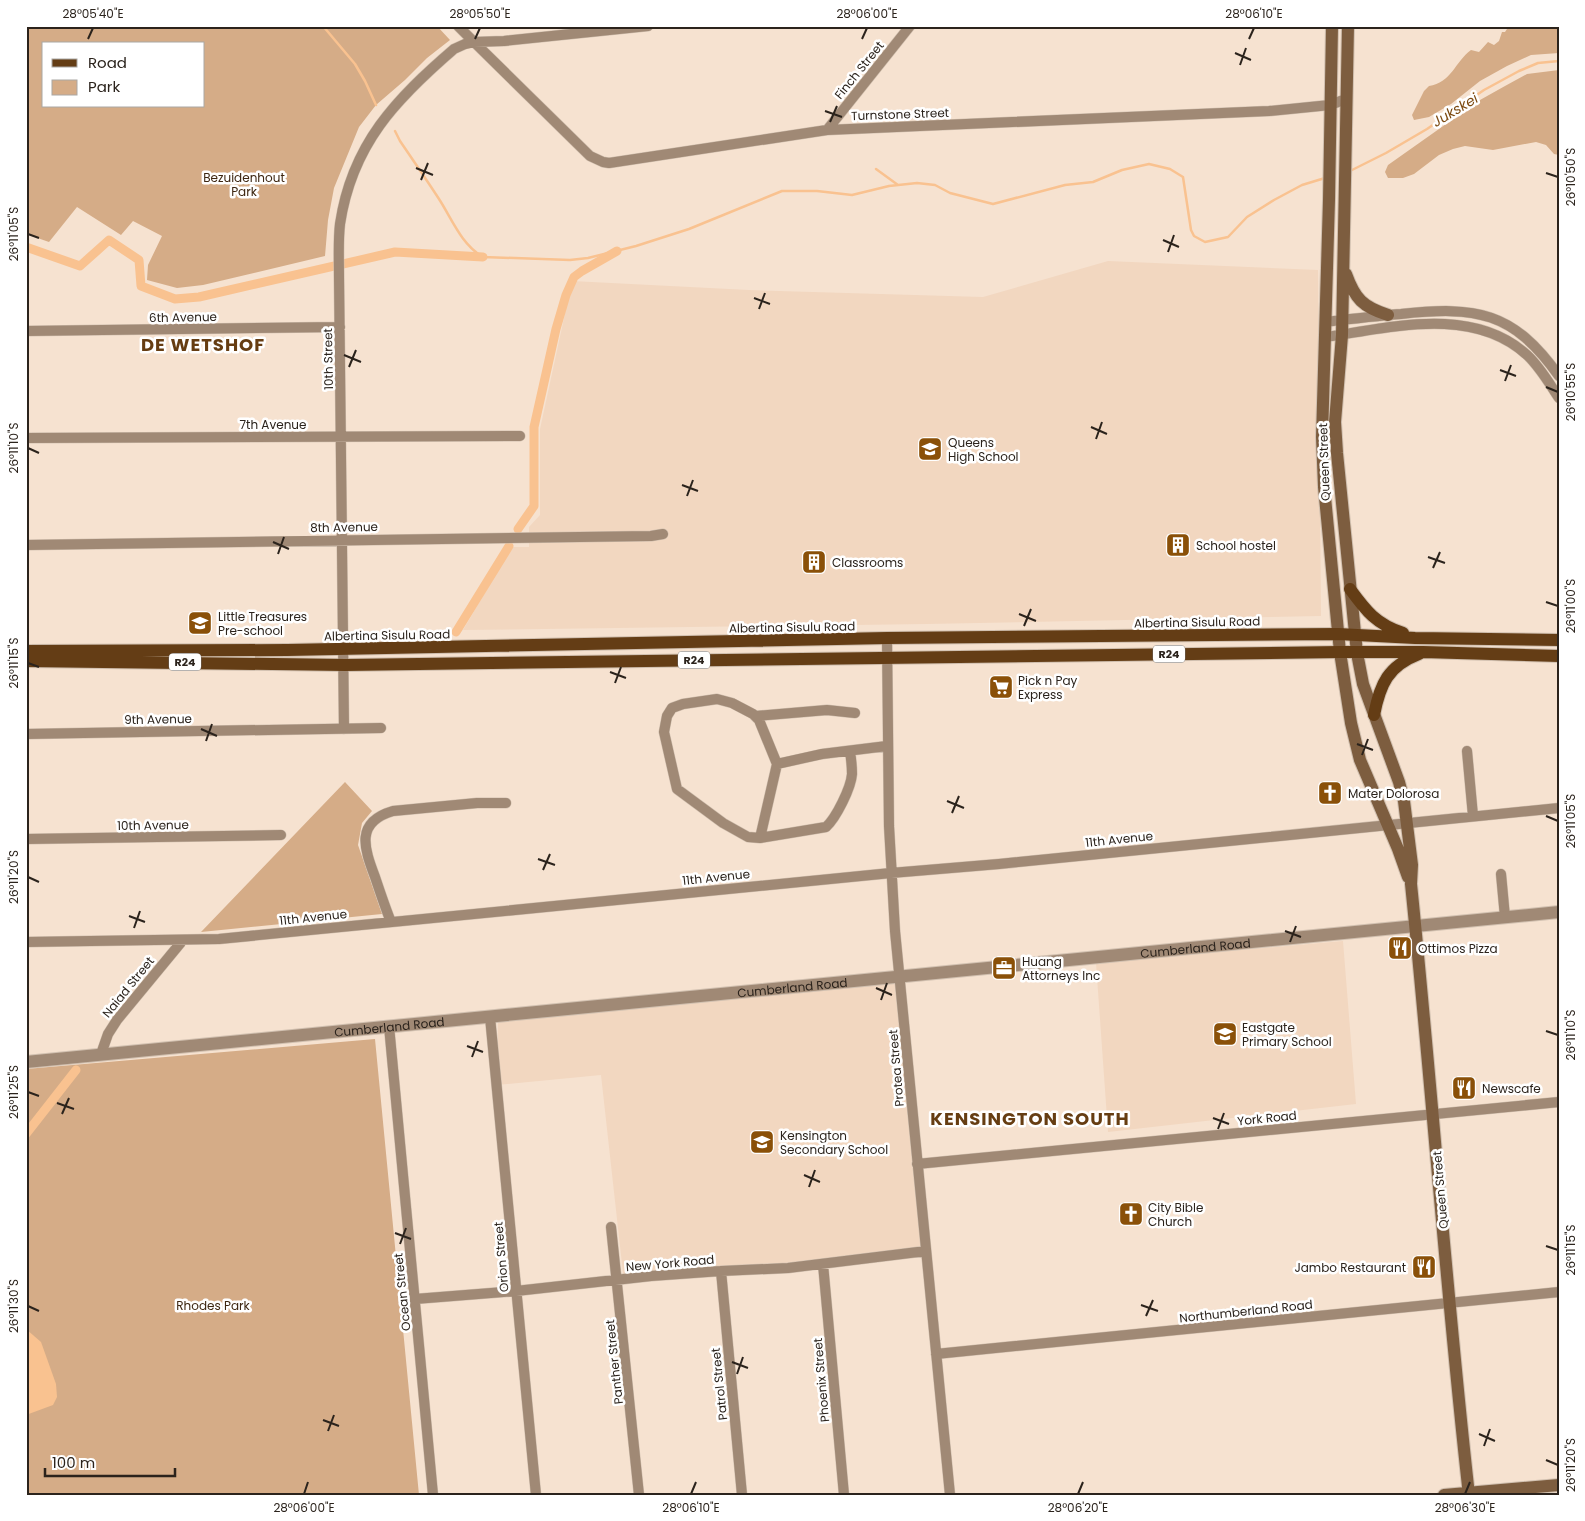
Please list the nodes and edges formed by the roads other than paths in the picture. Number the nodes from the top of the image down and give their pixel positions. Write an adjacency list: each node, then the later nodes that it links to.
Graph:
1 (458, 26): 6 (street, Turnstone Street)
2 (646, 26): 6 (street)
3 (910, 26): 9 (street, Finch Street)
4 (1332, 26): 8 (main road, Queen Street)
5 (1348, 26): 7 (main road, Queen Street)
6 (474, 42): 9 (street, Turnstone Street); 14 (street, 10th Street)
7 (1346, 99): 8 (street, Turnstone Street); 10 (main road, Queen Street)
8 (1330, 105): 9 (street, Turnstone Street); 13 (main road, Queen Street)
9 (827, 130)
10 (1343, 267): 11 (main road); 12 (main road, Queen Street)
11 (1388, 315): 12 (street); 18 (street)
12 (1343, 320): 13 (street); 16 (main road, Queen Street)
13 (1325, 322): 17 (main road, Queen Street)
14 (340, 327): 15 (street, 6th Avenue); 20 (street, 10th Street)
15 (26, 332)
16 (1342, 335): 17 (street); 19 (street); 26 (main road, Queen Street)
17 (1325, 337): 27 (main road, Queen Street)
18 (1559, 376)
19 (1559, 398)
20 (341, 436): 21 (street, 7th Avenue); 22 (street, 7th Avenue); 24 (street, 10th Street)
21 (520, 436)
22 (26, 438)
23 (663, 534): 24 (street, 8th Avenue)
24 (342, 540): 25 (street, 8th Avenue); 32 (street, 10th Street)
25 (26, 544)
26 (1350, 589): 28 (main road, Queen Street); 30 (main road)
27 (1338, 634): 28 (main road, Albertina Sisulu Road / R24); 29 (main road, Albertina Sisulu Road / R24); 34 (main road, Queen Street)
28 (1354, 634): 30 (main road, Albertina Sisulu Road / R24); 36 (main road, Queen Street)
29 (887, 638): 32 (main road, Albertina Sisulu Road / R24); 38 (street, Protea Street)
30 (1415, 638): 31 (main road, Albertina Sisulu Road / R24)
31 (1559, 640)
32 (344, 649): 33 (main road, Albertina Sisulu Road / R24); 40 (street, 10th Street)
33 (26, 651)
34 (1340, 652): 36 (main road, R24); 38 (main road, R24); 55 (main road, Queen Street)
35 (1423, 652): 36 (main road, R24); 37 (main road, R24); 42 (main road)
36 (1357, 653): 42 (main road, Queen Street)
37 (1559, 656)
38 (887, 657): 40 (main road, R24); 47 (street, Protea Street)
39 (26, 661): 40 (main road, R24)
40 (344, 665): 45 (street, 10th Street)
41 (855, 713): 43 (street)
42 (1374, 715): 54 (main road, Queen Street)
43 (756, 716): 50 (street); 57 (street)
44 (381, 728): 45 (street, 9th Avenue)
45 (344, 729): 46 (street, 9th Avenue)
46 (26, 734)
47 (887, 746): 48 (street); 59 (street, Protea Street)
48 (850, 750): 50 (street); 57 (street)
49 (1466, 751): 53 (street)
50 (777, 764): 57 (street)
51 (506, 803): 64 (street)
52 (1559, 808): 53 (street, 11th Avenue)
53 (1473, 816): 54 (street, 11th Avenue)
54 (1407, 823): 55 (street, 11th Avenue); 61 (main road, Queen Street)
55 (1388, 825): 59 (street, 11th Avenue); 61 (main road, Queen Street)
56 (281, 835): 58 (street, 10th Avenue)
57 (760, 838)
58 (26, 839)
59 (891, 873): 64 (street, 11th Avenue); 68 (street, Protea Street)
60 (1501, 874): 63 (street)
61 (1411, 884): 65 (main road, Queen Street)
62 (1559, 912): 63 (street, Cumberland Road)
63 (1505, 917): 65 (street, Cumberland Road)
64 (390, 922): 66 (street, 11th Avenue)
65 (1415, 926): 68 (street, Cumberland Road); 74 (main road, Queen Street)
66 (183, 940): 67 (street, 11th Avenue); 71 (street, Naiad Street)
67 (26, 942)
68 (900, 975): 69 (street, Cumberland Road); 75 (street, Protea Street)
69 (490, 1017): 70 (street, Cumberland Road); 81 (street, Orion Street)
70 (389, 1026): 71 (street, Cumberland Road); 83 (street, Ocean Street)
71 (101, 1054): 72 (street, Cumberland Road)
72 (26, 1062)
73 (1559, 1102): 74 (street, York Road)
74 (1432, 1114): 75 (street, York Road); 84 (main road, Queen Street)
75 (917, 1164): 77 (street, Protea Street)
76 (612, 1227): 80 (street, Panther Street)
77 (926, 1251): 78 (street, New York Road); 85 (street, Protea Street)
78 (823, 1264): 79 (street, New York Road); 92 (street, Phoenix Street)
79 (721, 1271): 80 (street, New York Road); 91 (street, Patrol Street)
80 (618, 1280): 81 (street, New York Road); 90 (street, Panther Street)
81 (516, 1290): 83 (street, New York Road); 89 (street, Orion Street)
82 (1559, 1292): 84 (street, Northumberland Road)
83 (415, 1299): 88 (street, Ocean Street)
84 (1450, 1303): 85 (street, Northumberland Road); 87 (main road, Queen Street)
85 (936, 1354): 93 (street, Protea Street)
86 (1559, 1485): 87 (main road)
87 (1469, 1493): 94 (main road)
88 (433, 1495)
89 (536, 1495)
90 (639, 1495)
91 (742, 1495)
92 (844, 1495)
93 (950, 1495)
94 (1444, 1495)

